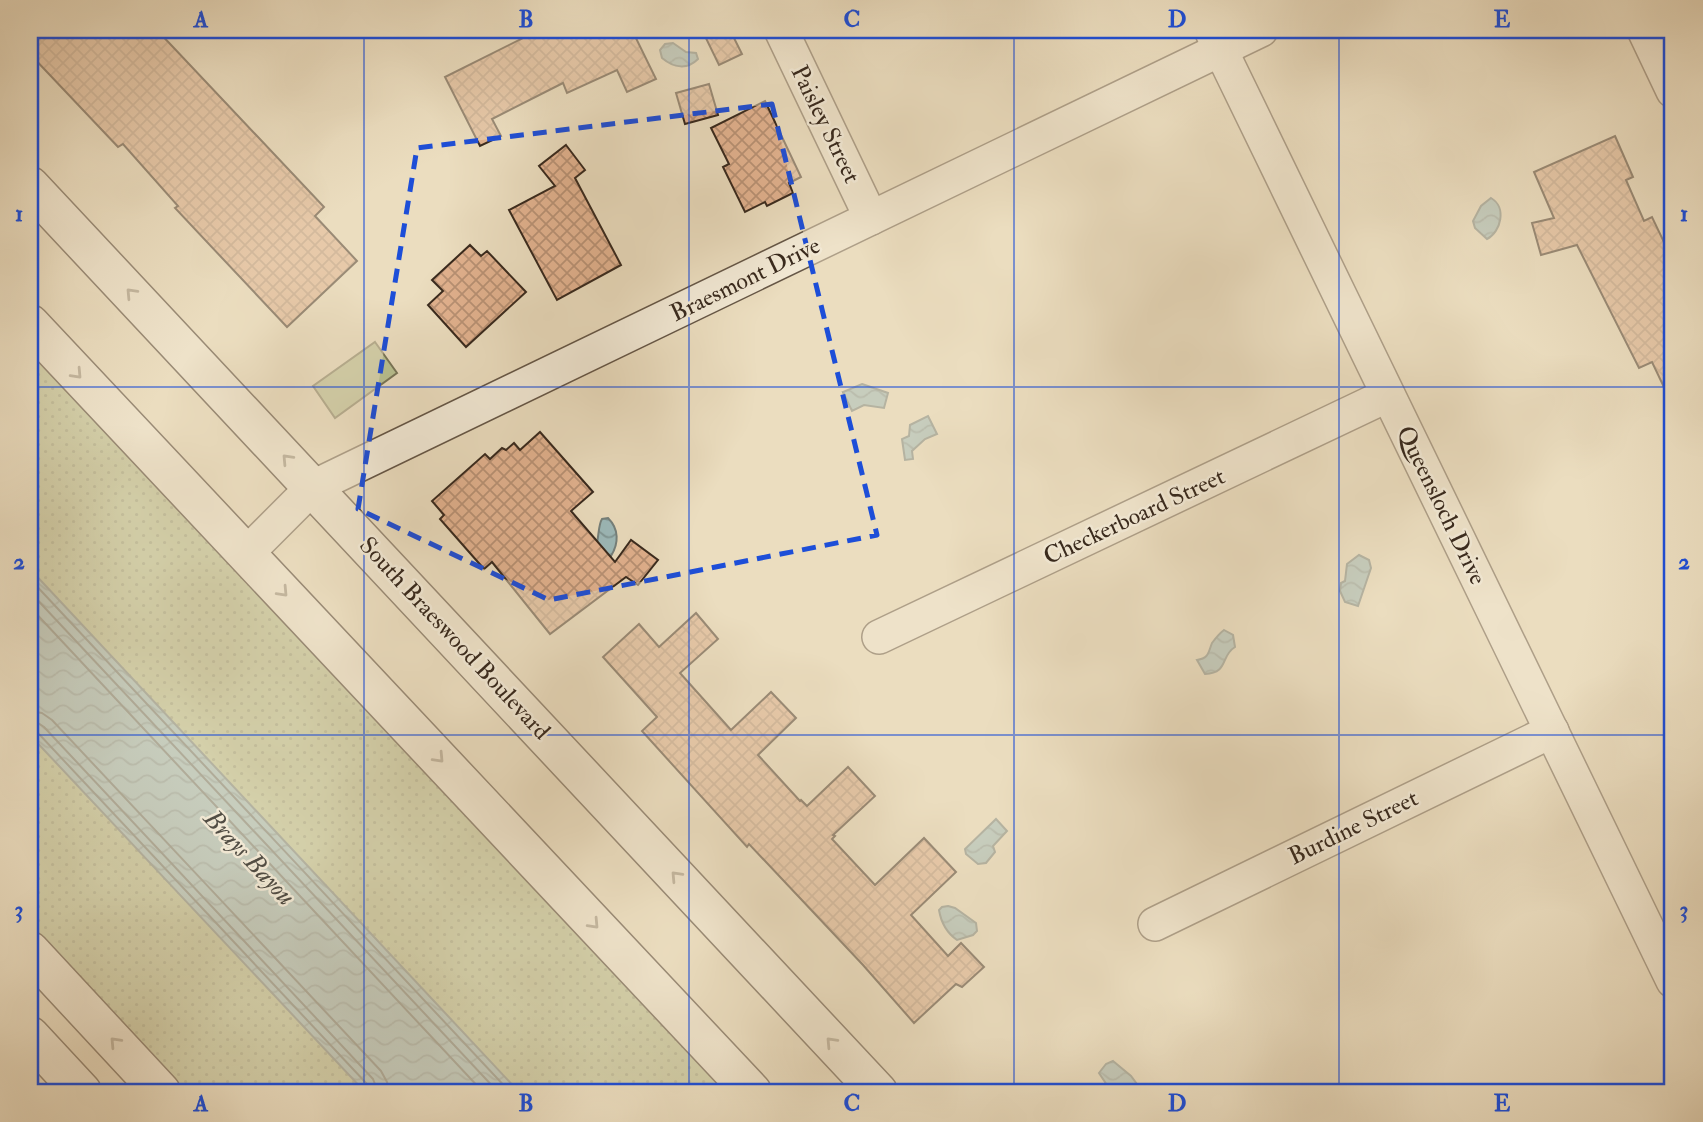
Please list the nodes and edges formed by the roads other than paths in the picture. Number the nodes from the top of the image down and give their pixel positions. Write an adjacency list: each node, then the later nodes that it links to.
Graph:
1 (781, 30): 7 (street, Paisley Street)
2 (1261, 30): 4 (street, Braesmont Drive)
3 (1644, 30): 5 (street)
4 (1216, 40): 7 (street, Braesmont Drive); 9 (street, Queensloch Drive)
5 (1673, 91)
6 (30, 186): 10 (main road, South Braeswood Boulevard, one-way to 6)
7 (871, 218): 10 (street, Braesmont Drive)
8 (30, 324): 11 (main road, one-way to 11)
9 (1388, 396): 12 (street, Checkerboard Street); 13 (street, Queensloch Drive)
10 (313, 486): 11 (street, Braesmont Drive); 23 (main road, South Braeswood Boulevard, one-way to 10)
11 (247, 553): 22 (main road, one-way to 22)
12 (879, 636)
13 (1552, 731): 14 (street, Burdine Street); 16 (street, Queensloch Drive)
14 (1155, 924)
15 (30, 951): 17 (main road)
16 (1673, 981)
17 (68, 991): 18 (main road); 21 (main road, one-way to 17)
18 (30, 1026)
19 (30, 1036): 20 (main road)
20 (82, 1092)
21 (162, 1092)
22 (752, 1092)
23 (878, 1092)

